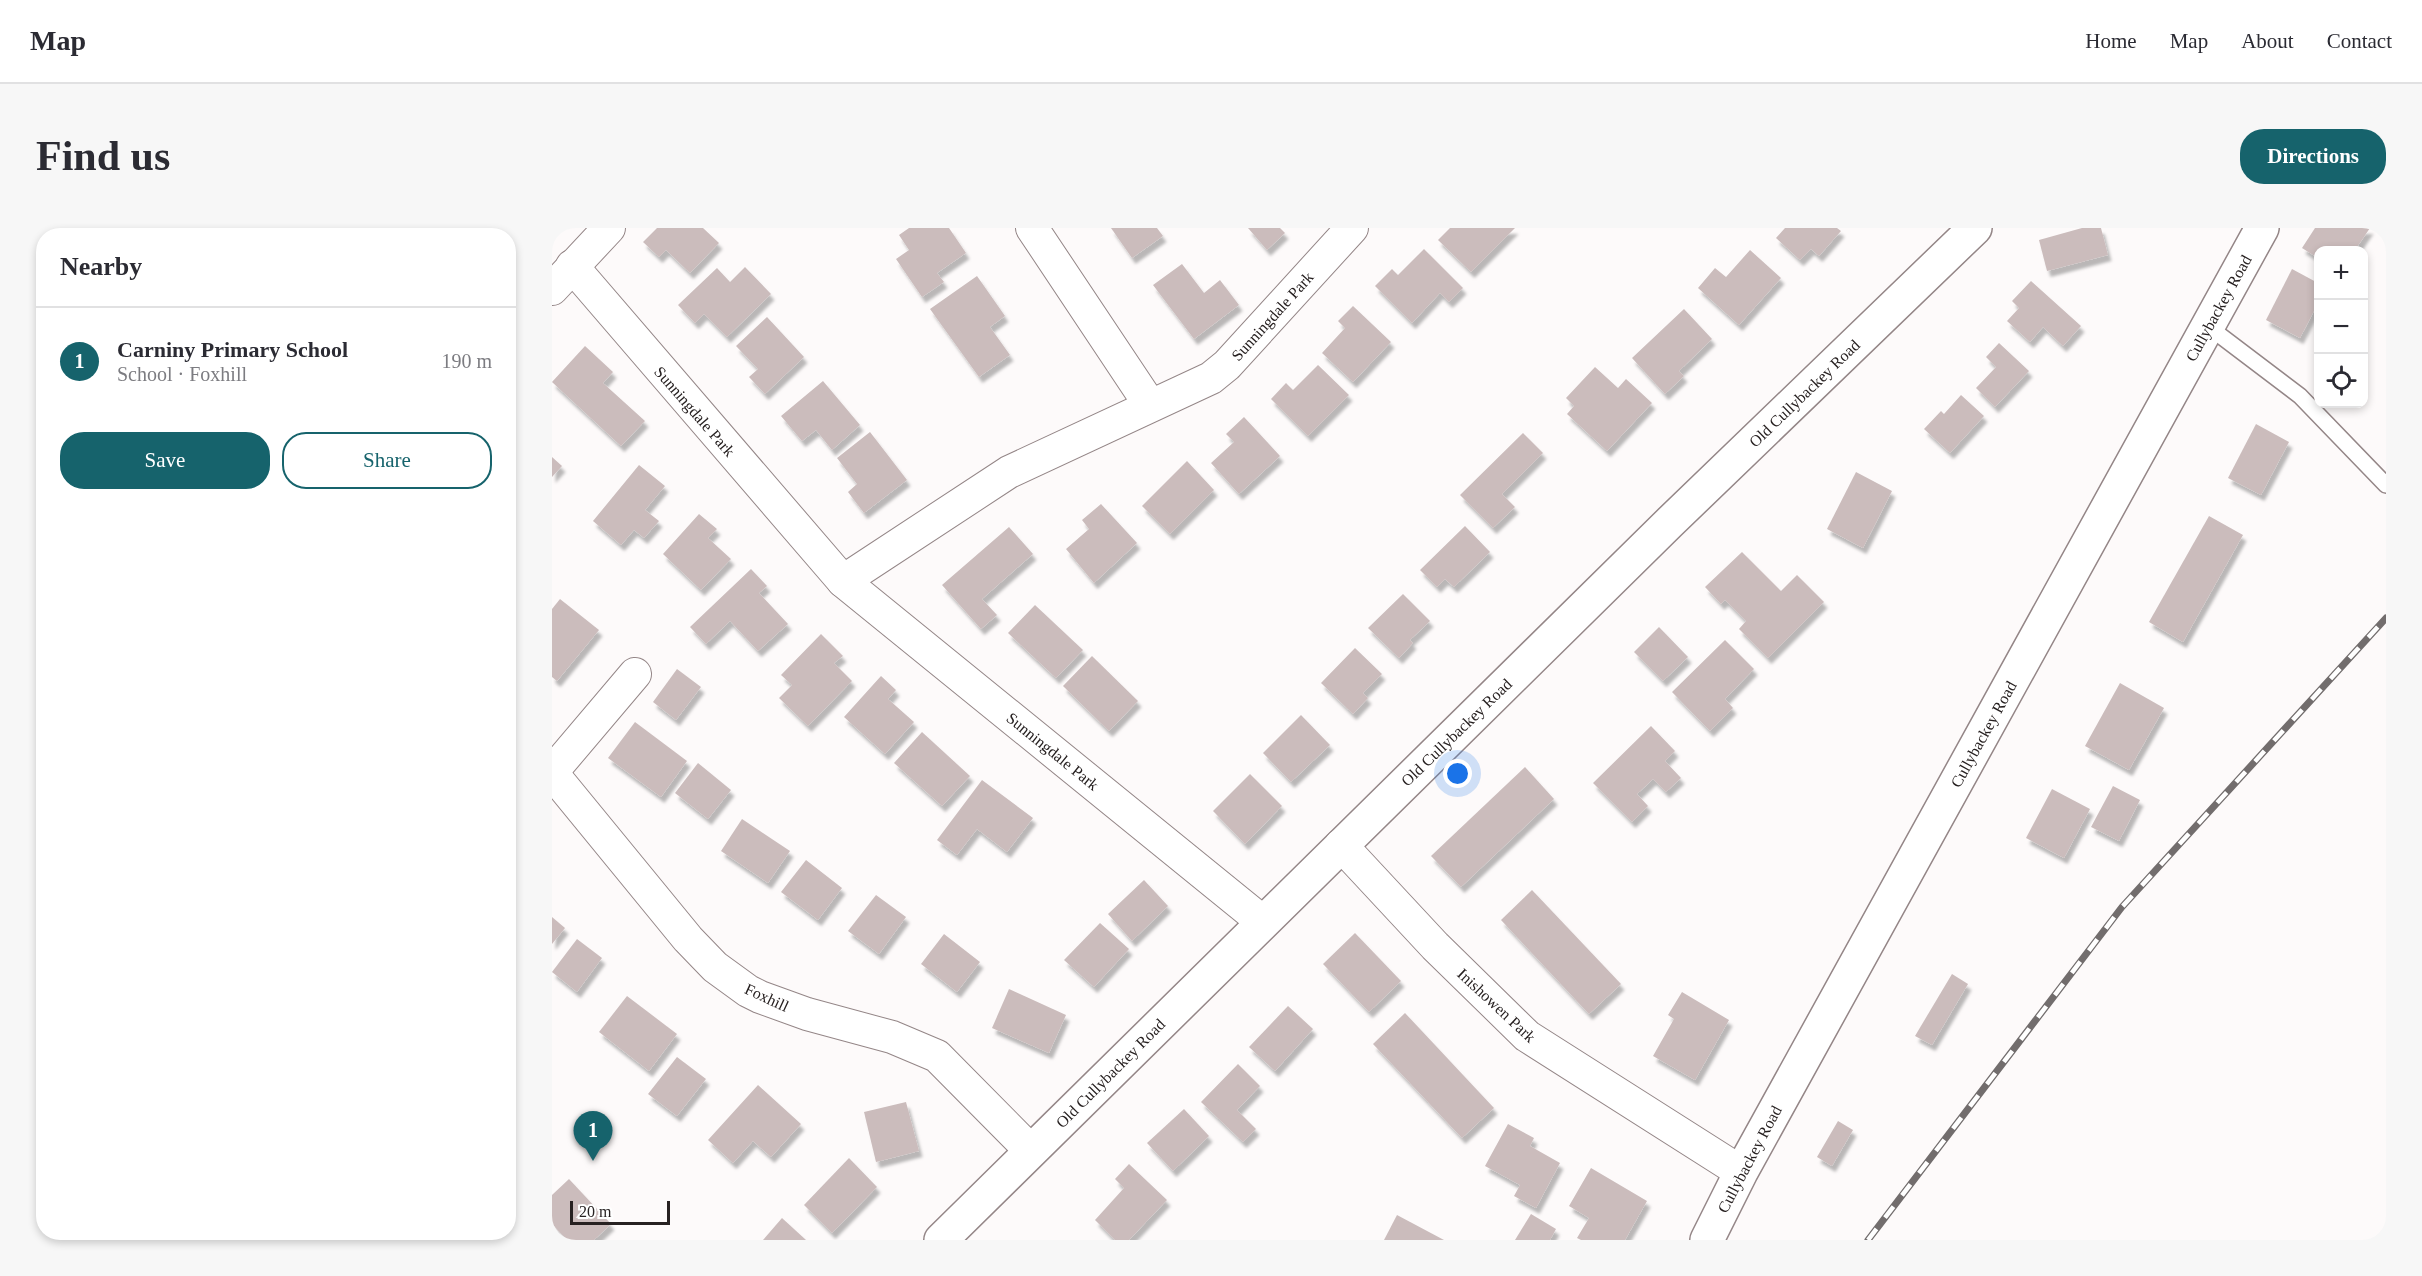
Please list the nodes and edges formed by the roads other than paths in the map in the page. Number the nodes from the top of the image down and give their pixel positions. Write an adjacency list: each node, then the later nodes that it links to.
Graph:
1 (609, 228): 6 (street, Sunningdale Park)
2 (1032, 228): 8 (street)
3 (1353, 228): 8 (street, Sunningdale Park)
4 (1975, 228): 13 (street, Old Cullybackey Road)
5 (2262, 228): 7 (street, Cullybackey Road)
6 (562, 278): 10 (street, Sunningdale Park)
7 (2209, 327): 9 (lane); 16 (street, Cullybackey Road)
8 (1150, 405): 10 (street, Sunningdale Park)
9 (2386, 485)
10 (843, 581): 14 (street, Sunningdale Park)
11 (634, 674): 12 (street, Foxhill)
12 (552, 772): 15 (street, Foxhill)
13 (1341, 844): 14 (street, Old Cullybackey Road); 16 (street, Inishowen Park)
14 (1263, 922): 15 (street, Old Cullybackey Road)
15 (1031, 1151): 17 (street, Old Cullybackey Road)
16 (1741, 1172): 18 (street, Cullybackey Road)
17 (953, 1236)
18 (1707, 1240)

